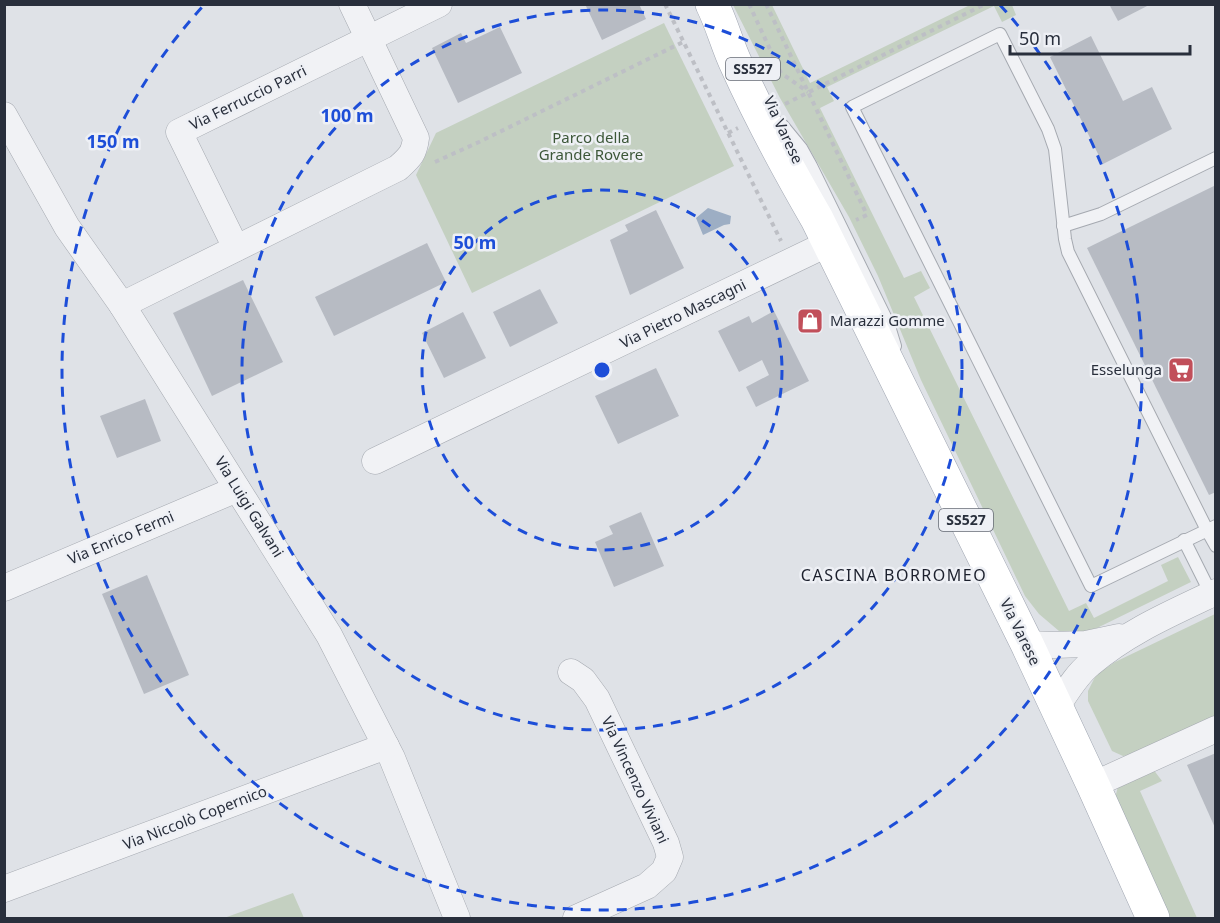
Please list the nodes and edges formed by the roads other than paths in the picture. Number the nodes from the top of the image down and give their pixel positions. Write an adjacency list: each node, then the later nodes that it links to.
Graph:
1 (352, 4): 4 (street)
2 (439, 4): 4 (street, Via Ferruccio Parri)
3 (715, 10): 6 (main road, Via Varese / SS527)
4 (368, 39): 10 (street); 10 (street, Via Ferruccio Parri)
5 (4, 115): 11 (street, Via Luigi Galvani)
6 (773, 117): 9 (main road, Via Varese / SS527); 9 (lane)
7 (1215, 158): 8 (lane)
8 (1063, 226): 14 (lane); 15 (lane)
9 (833, 238): 12 (street, Via Pietro Mascagni); 20 (main road, Via Varese / SS527)
10 (236, 248): 11 (street)
11 (123, 305): 13 (street, Via Luigi Galvani)
12 (375, 461)
13 (237, 489): 17 (street, Via Enrico Fermi); 24 (street, Via Luigi Galvani)
14 (1211, 528): 15 (lane); 16 (lane)
15 (1184, 540): 18 (lane)
16 (1215, 546)
17 (4, 588)
18 (1213, 593): 19 (street)
19 (1128, 635): 20 (street); 22 (street)
20 (1027, 644): 22 (main road, Via Varese / SS527)
21 (571, 672): 28 (street, Via Vincenzo Viviani)
22 (1056, 708): 25 (main road, Via Varese / SS527)
23 (1215, 729): 25 (street)
24 (386, 746): 26 (street, Via Niccolò Copernico); 27 (street, Via Luigi Galvani)
25 (1093, 785): 29 (main road, Via Varese / SS527)
26 (4, 889)
27 (457, 918)
28 (576, 918)
29 (1153, 918)

